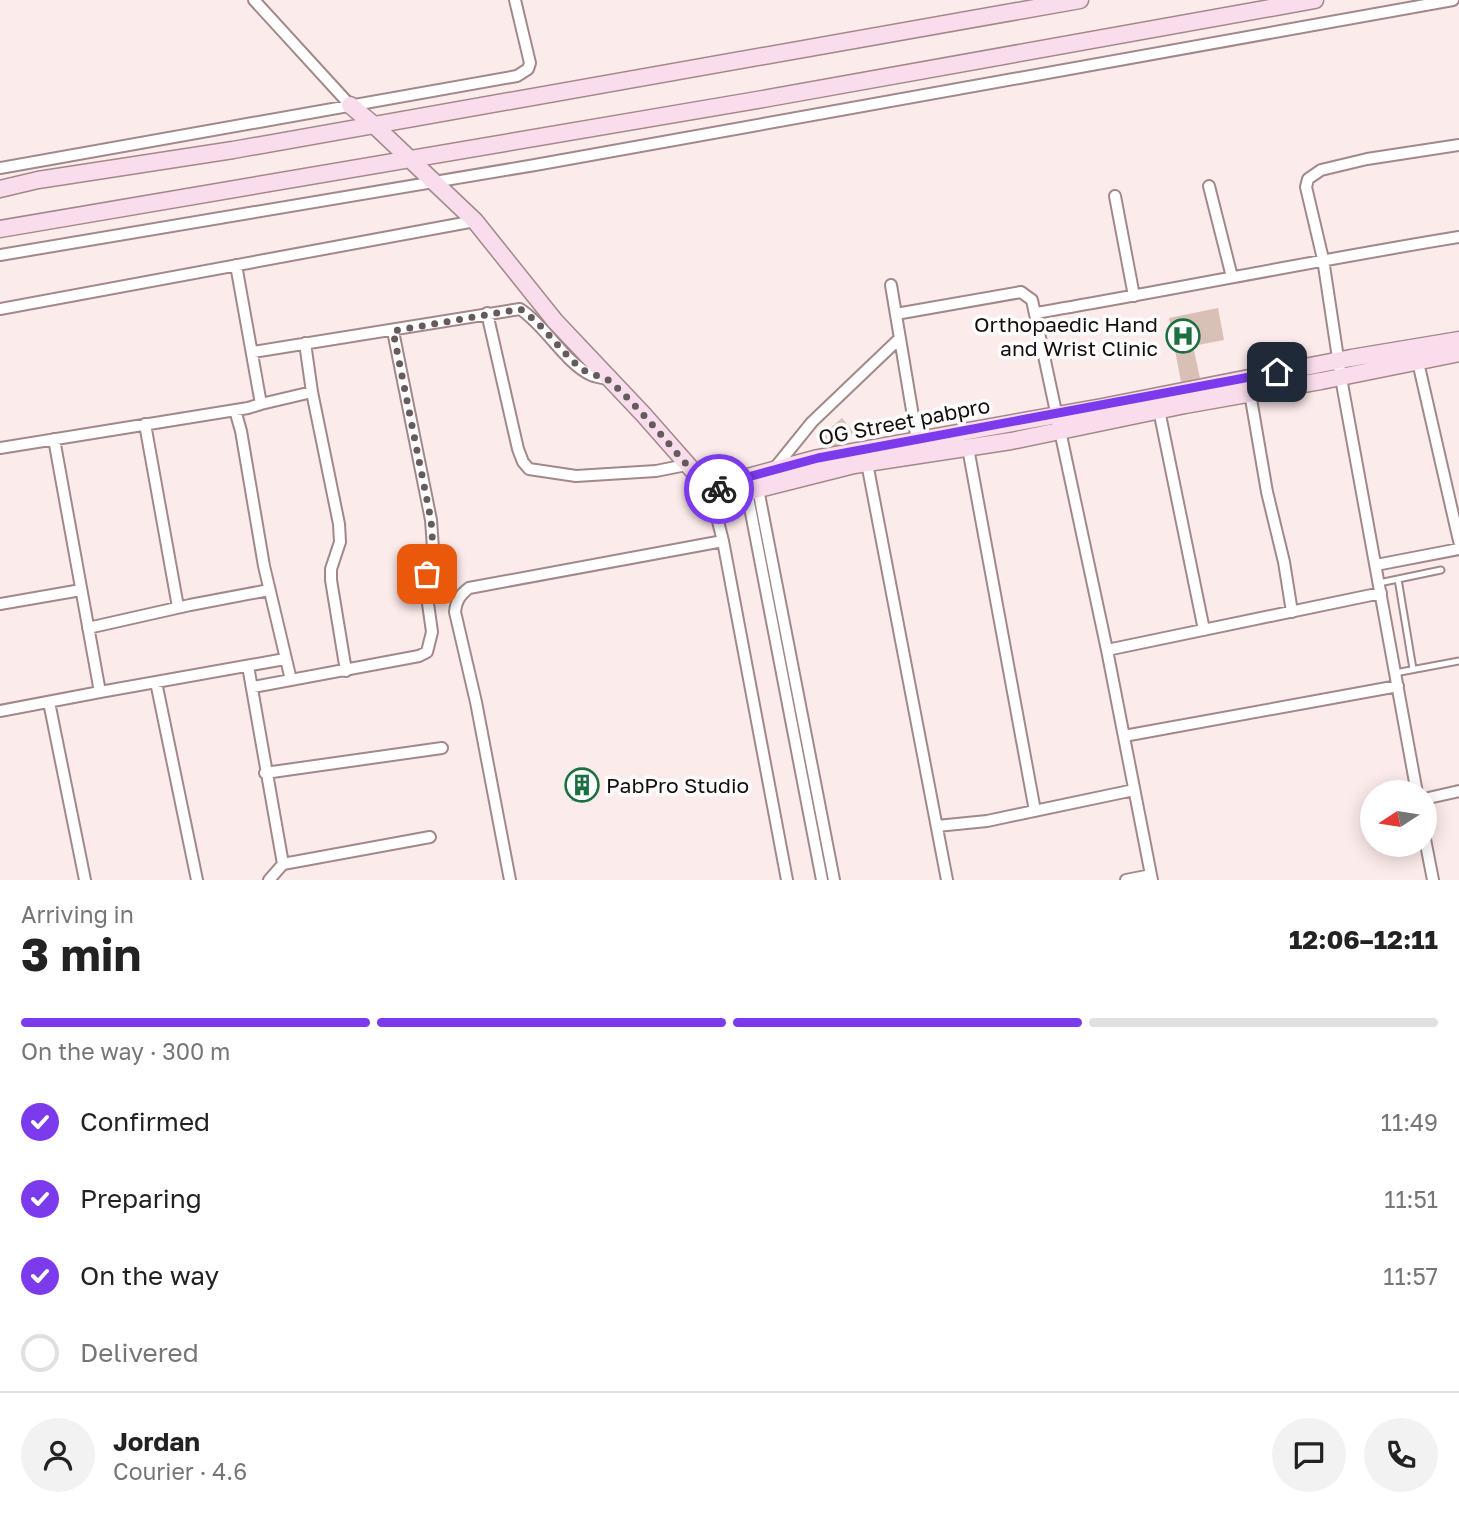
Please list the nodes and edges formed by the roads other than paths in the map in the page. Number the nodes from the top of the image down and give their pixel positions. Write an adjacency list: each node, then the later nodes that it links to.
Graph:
1 (254, 0): 6 (street)
2 (514, 0): 6 (street)
3 (1315, 0): 9 (main road)
4 (1454, 0): 11 (street)
5 (1072, 1): 7 (main road)
6 (350, 105): 7 (main road); 10 (street)
7 (374, 125): 9 (main road); 13 (main road)
8 (1459, 145): 19 (street)
9 (412, 160): 11 (main road); 16 (main road)
10 (0, 168)
11 (433, 180): 15 (main road); 18 (street)
12 (1209, 186): 21 (street)
13 (0, 189)
14 (1115, 196): 23 (street)
15 (475, 221): 20 (street); 37 (main road)
16 (0, 229)
17 (1459, 237): 19 (street)
18 (0, 255)
19 (1323, 259): 21 (street); 34 (street)
20 (236, 265): 24 (street); 32 (street)
21 (1232, 277): 23 (street)
22 (891, 285): 27 (street)
23 (1134, 296): 26 (street)
24 (0, 309)
25 (487, 313): 28 (street); 37 (street); 50 (street)
26 (1036, 313): 27 (street); 43 (street)
27 (896, 314): 29 (street)
28 (393, 331): 31 (street); 73 (street)
29 (900, 338): 46 (street); 51 (street)
30 (1459, 340): 34 (main road, OG Street pabpro)
31 (305, 343): 32 (street); 38 (street)
32 (253, 352): 40 (street)
33 (1459, 353): 35 (main road, OG Street pabpro)
34 (1338, 360): 36 (street); 43 (main road, OG Street pabpro)
35 (1418, 362): 36 (main road, OG Street pabpro); 55 (street)
36 (1341, 378): 39 (main road, OG Street pabpro); 57 (street)
37 (608, 379): 50 (main road)
38 (312, 392): 40 (street); 73 (street)
39 (1250, 393): 42 (main road, OG Street pabpro); 65 (street)
40 (261, 404): 41 (street)
41 (235, 410): 44 (street); 62 (street)
42 (1159, 410): 43 (main road, OG Street pabpro); 67 (street)
43 (1057, 423): 46 (main road, OG Street pabpro); 48 (main road, OG Street pabpro); 68 (street)
44 (145, 424): 45 (street); 64 (street)
45 (54, 439): 47 (street); 61 (street)
46 (917, 440): 51 (main road, OG Street pabpro)
47 (0, 448)
48 (968, 448): 49 (main road, OG Street pabpro); 89 (street)
49 (867, 463): 52 (main road, OG Street pabpro); 90 (street)
50 (686, 465): 53 (main road)
51 (774, 469): 52 (main road, OG Street pabpro)
52 (751, 483): 53 (main road, OG Street pabpro); 100 (street); 101 (street)
53 (717, 489): 54 (street)
54 (723, 541): 98 (street); 99 (street)
55 (1459, 541)
56 (1459, 549): 57 (street)
57 (1376, 565): 60 (street)
58 (1441, 570): 59 (lane)
59 (1398, 579): 60 (lane); 72 (lane)
60 (1380, 588): 65 (street); 74 (street)
61 (81, 590): 63 (street); 66 (street)
62 (269, 590): 64 (street); 69 (street)
63 (0, 604)
64 (178, 607): 66 (street)
65 (1292, 612): 67 (street)
66 (88, 628): 79 (street)
67 (1204, 630): 68 (street)
68 (1107, 650): 82 (street)
69 (285, 659): 71 (street); 75 (street)
70 (1459, 661): 72 (lane)
71 (248, 666): 76 (street); 78 (street)
72 (1413, 669): 74 (lane)
73 (346, 671): 75 (street)
74 (1395, 673): 77 (street)
75 (291, 680): 78 (street)
76 (156, 682): 79 (street); 96 (street)
77 (1398, 686): 82 (street); 85 (street)
78 (253, 687): 84 (street)
79 (100, 692): 80 (street)
80 (49, 702): 81 (street); 95 (street)
81 (0, 711)
82 (1124, 736): 86 (street)
83 (442, 748): 84 (street)
84 (265, 773): 93 (street)
85 (1415, 780)
86 (1135, 790): 89 (street); 94 (street)
87 (1459, 791): 88 (street)
88 (1437, 796)
89 (1035, 811): 90 (street)
90 (937, 827): 102 (street)
91 (430, 836): 93 (street)
92 (1429, 858): 104 (street)
93 (283, 864): 97 (street)
94 (1151, 877): 103 (street)
95 (85, 880)
96 (197, 880)
97 (269, 880)
98 (510, 880)
99 (787, 880)
100 (821, 880)
101 (834, 880)
102 (947, 880)
103 (1126, 880)
104 (1433, 880)

